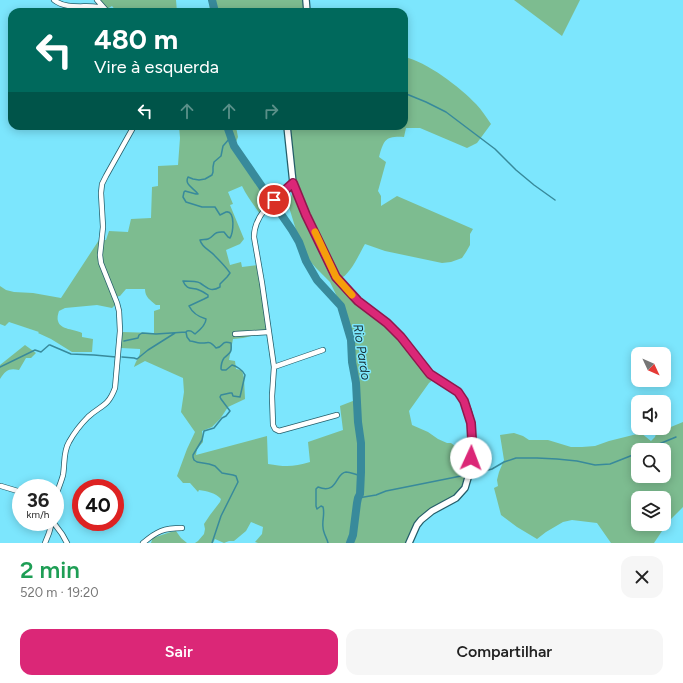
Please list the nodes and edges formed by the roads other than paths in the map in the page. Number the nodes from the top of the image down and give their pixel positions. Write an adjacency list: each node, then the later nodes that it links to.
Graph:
1 (54, 0): 3 (street)
2 (97, 0): 4 (street)
3 (99, 8)
4 (105, 8)
5 (132, 130): 13 (street)
6 (287, 130): 7 (street)
7 (293, 183): 8 (street); 22 (street)
8 (269, 332): 9 (street); 11 (street)
9 (235, 334)
10 (323, 350): 11 (street)
11 (274, 367): 12 (street)
12 (337, 415)
13 (62, 479)
14 (1, 486): 15 (street)
15 (12, 489)
16 (182, 528): 21 (street)
17 (50, 531): 19 (street)
18 (60, 531): 20 (street)
19 (45, 543)
20 (67, 543)
21 (143, 543)
22 (409, 543)

